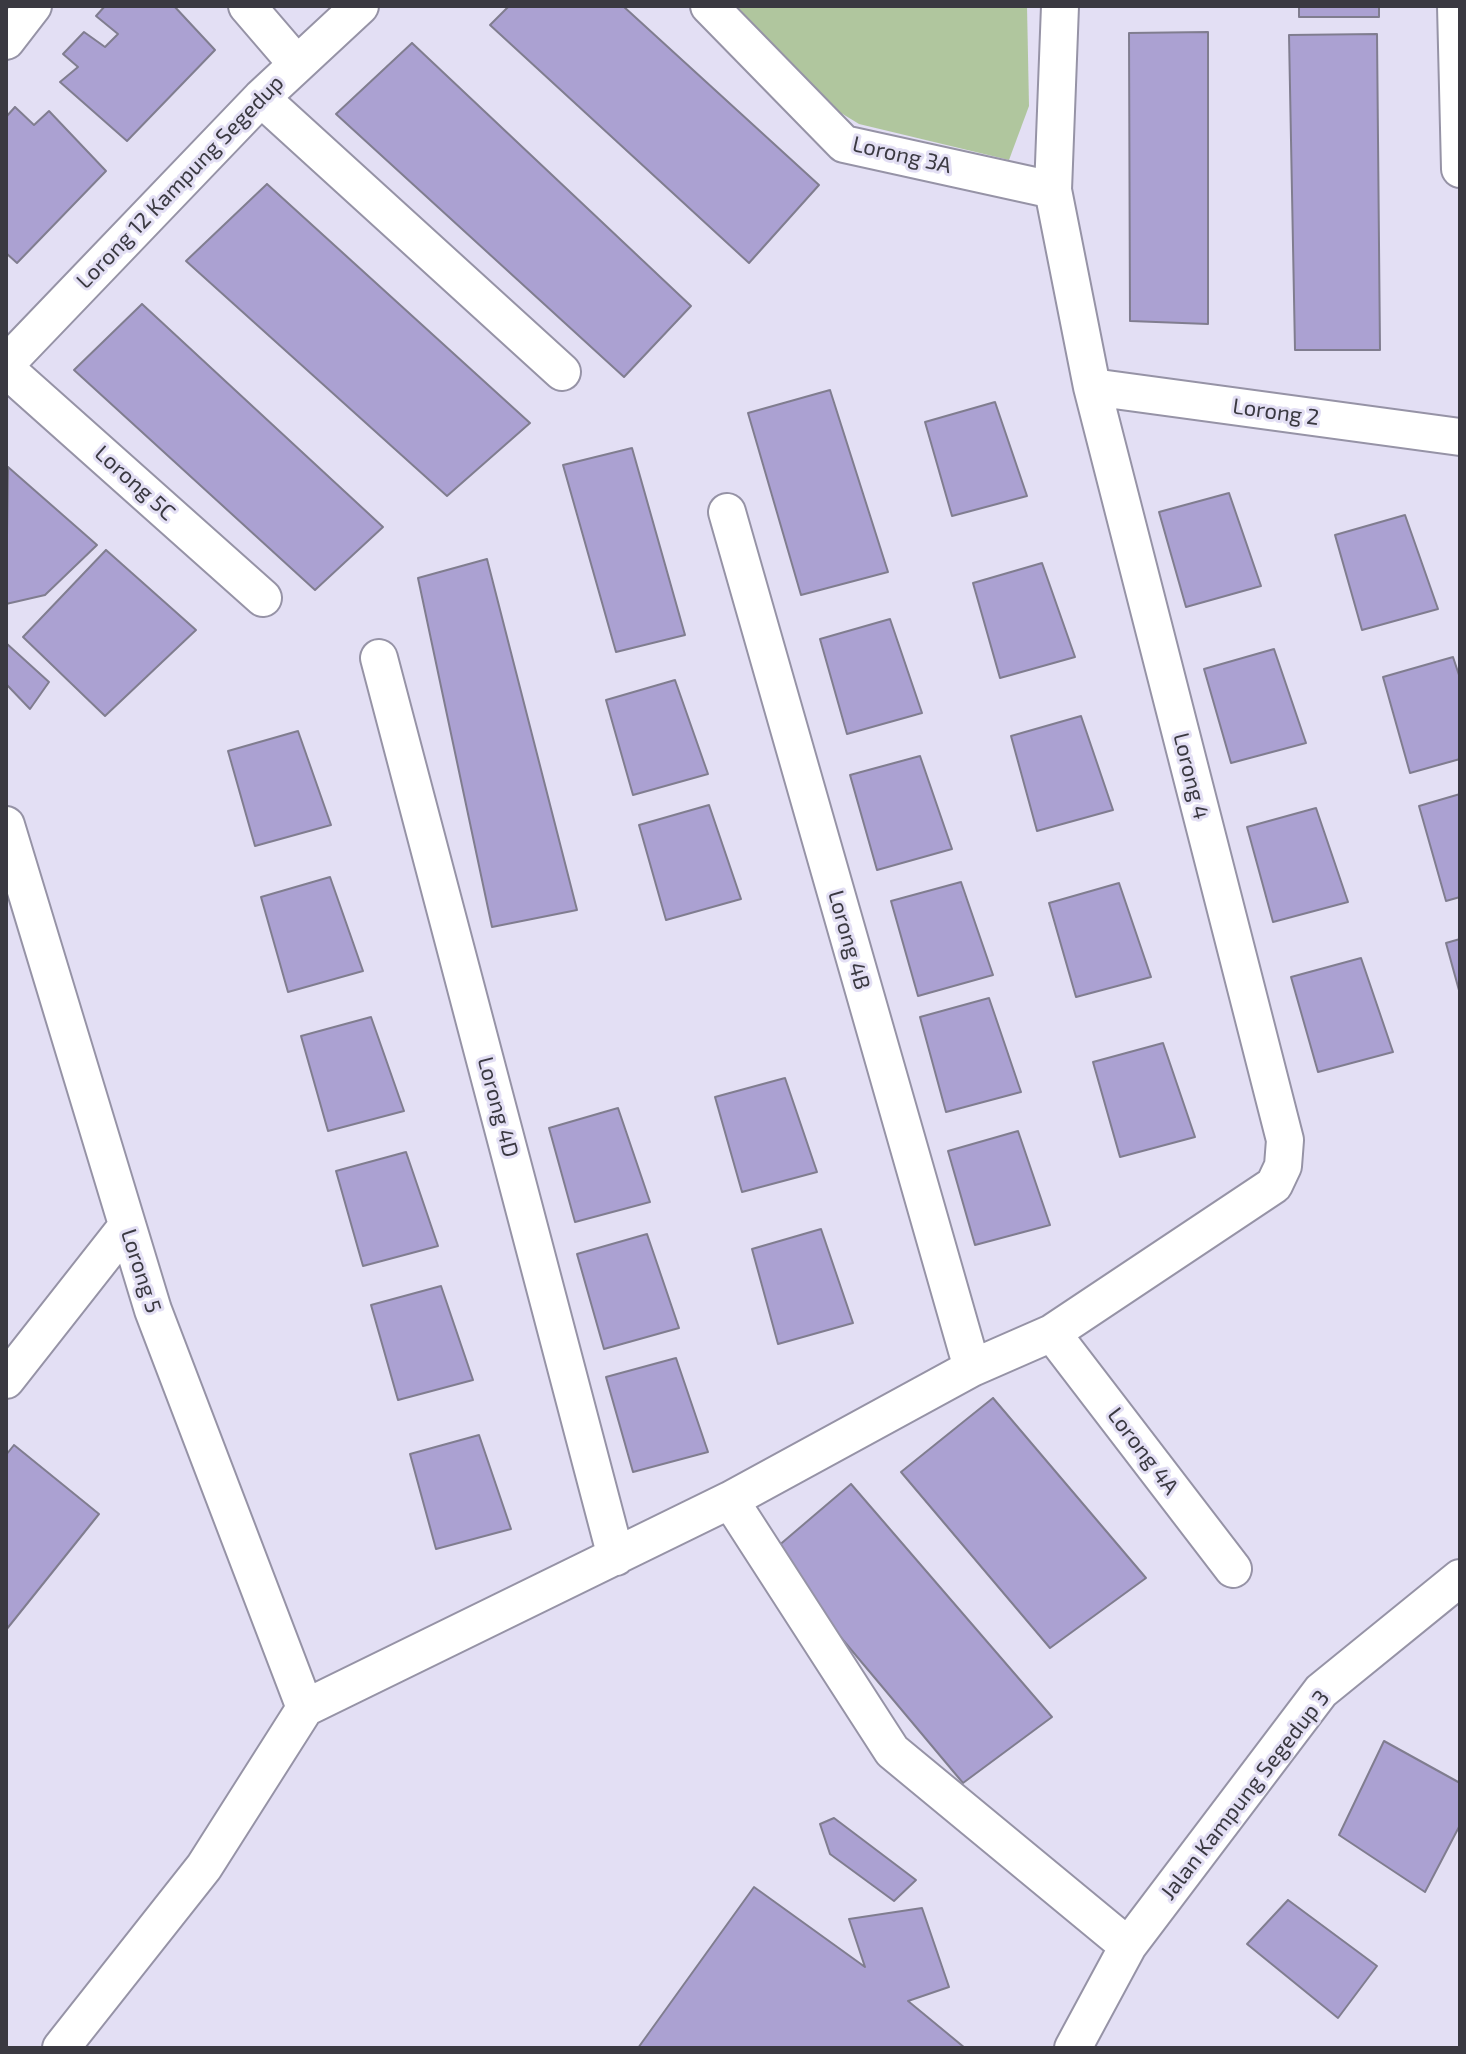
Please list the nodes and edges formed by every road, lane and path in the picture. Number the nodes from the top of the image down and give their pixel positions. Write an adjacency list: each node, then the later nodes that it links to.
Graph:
1 (33, 6): 7 (street)
2 (247, 6): 8 (street)
3 (360, 6): 8 (street, Lorong 12 Kampung Segedup)
4 (709, 6): 11 (street, Lorong 3A)
5 (1060, 6): 11 (street, Lorong 4)
6 (1456, 6): 10 (street)
7 (6, 41)
8 (296, 63): 9 (street, Lorong 12 Kampung Segedup)
9 (261, 98): 12 (street, Lorong 12 Kampung Segedup); 13 (street)
10 (1460, 169)
11 (1053, 190): 14 (street, Lorong 4)
12 (6, 366): 17 (street, Lorong 5C)
13 (562, 372)
14 (1092, 387): 15 (street, Lorong 2); 21 (street, Lorong 4)
15 (1460, 437)
16 (727, 512): 22 (street, Lorong 4B)
17 (263, 598)
18 (379, 658): 25 (street, Lorong 4D)
19 (6, 825): 20 (street, Lorong 5)
20 (127, 1226): 23 (street); 28 (street, Lorong 5)
21 (1052, 1333): 22 (street); 26 (street, Lorong 4A)
22 (972, 1368): 24 (street)
23 (6, 1380)
24 (730, 1500): 25 (street); 29 (street)
25 (616, 1557): 28 (street)
26 (1233, 1569)
27 (1460, 1578): 29 (street, Jalan Kampung Segedup 3)
28 (305, 1708): 30 (street)
29 (1128, 1946): 31 (street, Jalan Kampung Segedup 3)
30 (61, 2048)
31 (1073, 2048)

